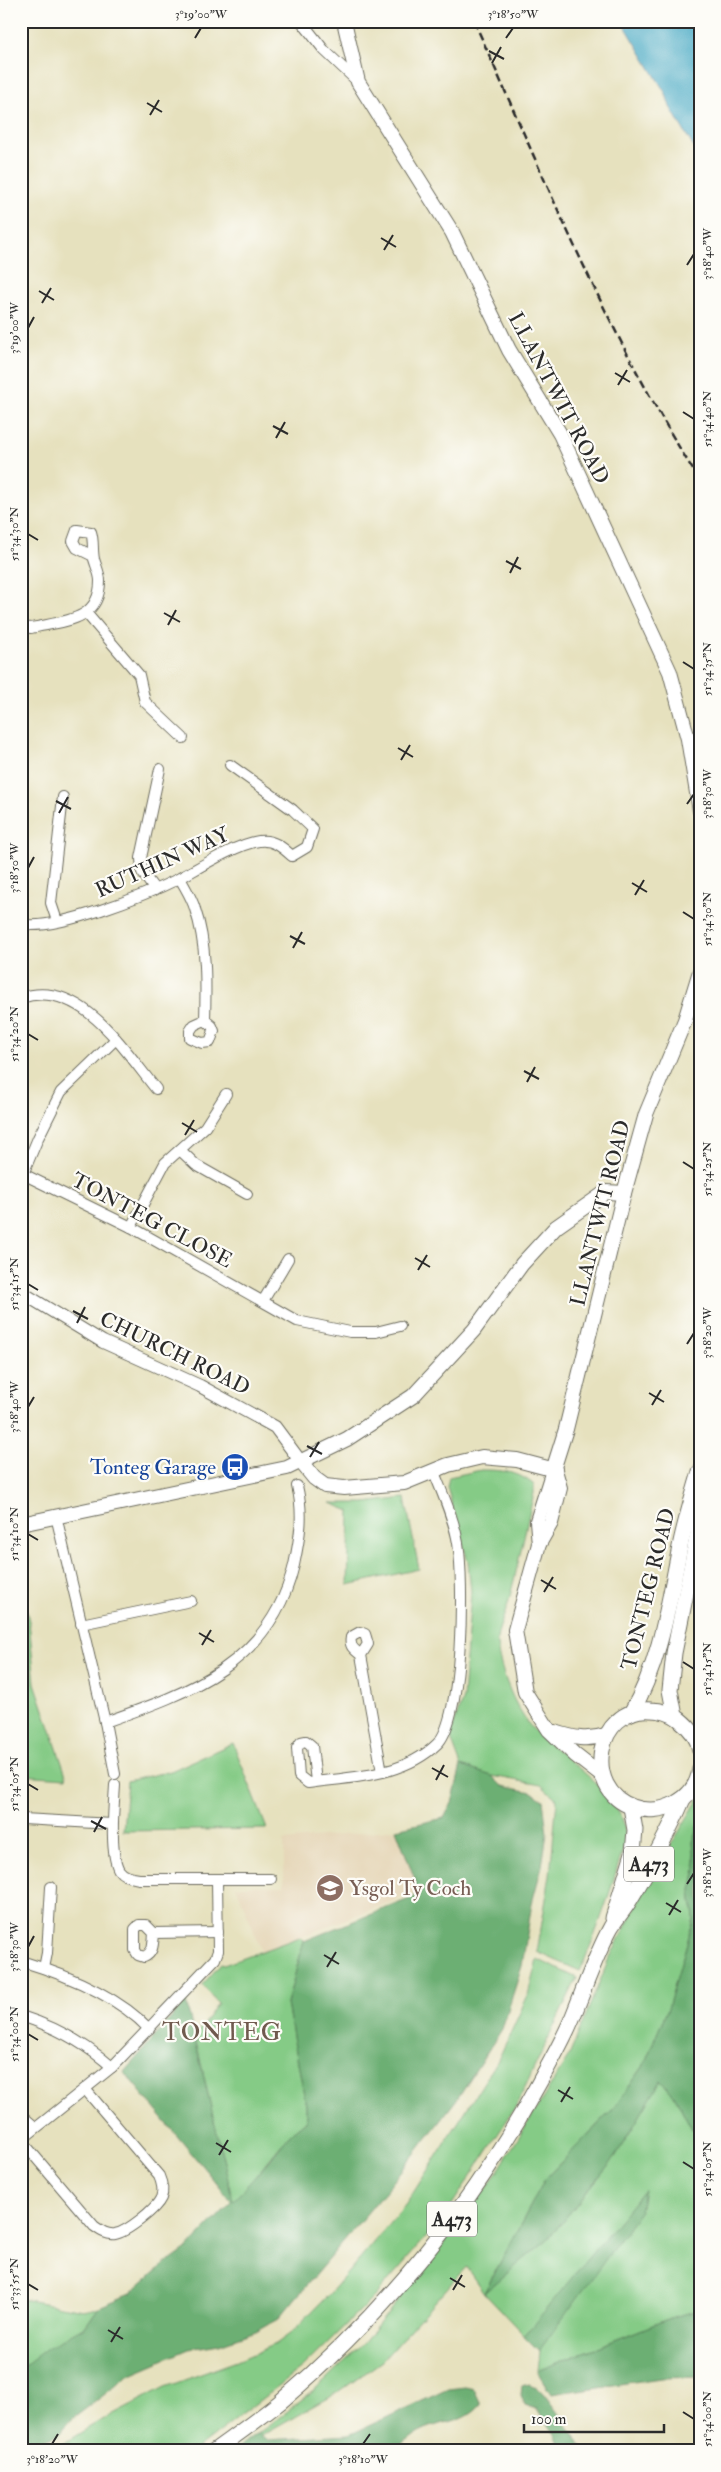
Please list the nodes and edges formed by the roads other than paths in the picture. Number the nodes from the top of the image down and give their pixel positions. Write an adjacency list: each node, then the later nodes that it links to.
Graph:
1 (300, 21): 3 (street)
2 (344, 21): 3 (main road, LLANTWIT ROAD)
3 (358, 82): 11 (main road, LLANTWIT ROAD)
4 (93, 556): 5 (street)
5 (87, 614): 6 (street); 7 (street)
6 (21, 627)
7 (183, 738)
8 (230, 765): 12 (street, RUTHIN WAY)
9 (160, 768): 13 (street)
10 (64, 797): 14 (street)
11 (700, 811)
12 (180, 878): 13 (street, RUTHIN WAY); 18 (street)
13 (155, 890): 14 (street, RUTHIN WAY)
14 (57, 921): 15 (street, RUTHIN WAY)
15 (21, 924)
16 (700, 971): 24 (main road, LLANTWIT ROAD)
17 (21, 998): 19 (street)
18 (204, 1020)
19 (116, 1040): 20 (street); 23 (street)
20 (156, 1089)
21 (226, 1094): 22 (street)
22 (180, 1150): 25 (street); 26 (street)
23 (22, 1174): 26 (street, TONTEG CLOSE)
24 (624, 1193): 31 (main road); 32 (main road, LLANTWIT ROAD)
25 (247, 1194)
26 (131, 1227): 29 (street, TONTEG CLOSE)
27 (288, 1259): 29 (street)
28 (21, 1292): 31 (street, CHURCH ROAD)
29 (264, 1301): 30 (street, TONTEG CLOSE)
30 (400, 1326)
31 (301, 1462): 33 (main road); 36 (main road)
32 (555, 1470): 33 (main road); 45 (main road)
33 (434, 1472): 50 (street)
34 (700, 1472): 42 (main road, TONTEG ROAD)
35 (297, 1486): 44 (street)
36 (56, 1516): 38 (main road); 40 (street)
37 (700, 1523): 43 (main road, TONTEG ROAD)
38 (21, 1524)
39 (191, 1601): 40 (street)
40 (81, 1624): 44 (street)
41 (361, 1655): 50 (street)
42 (631, 1713): 43 (main road); 46 (main road)
43 (676, 1716): 47 (main road)
44 (105, 1722): 56 (street)
45 (549, 1730): 46 (main road); 51 (main road)
46 (606, 1735): 51 (main road)
47 (697, 1736): 48 (main road)
48 (700, 1750)
49 (700, 1769): 53 (main road)
50 (382, 1772): 52 (street)
51 (602, 1776): 54 (main road)
52 (316, 1782)
53 (692, 1790): 54 (main road); 60 (main road, A473)
54 (631, 1807): 60 (main road, A473)
55 (23, 1819): 56 (street)
56 (112, 1824): 57 (street)
57 (217, 1879): 58 (street); 61 (street)
58 (271, 1879)
59 (51, 1887): 64 (street)
60 (611, 1927): 72 (main road, A473)
61 (218, 1932): 62 (street); 66 (street)
62 (154, 1933)
63 (21, 1960): 64 (street)
64 (44, 1968): 66 (street)
65 (21, 2016): 67 (street)
66 (149, 2029): 67 (street)
67 (112, 2067): 68 (street)
68 (85, 2089): 70 (street); 71 (street)
69 (21, 2115): 70 (street)
70 (35, 2127): 71 (street)
71 (21, 2140)
72 (214, 2451)

